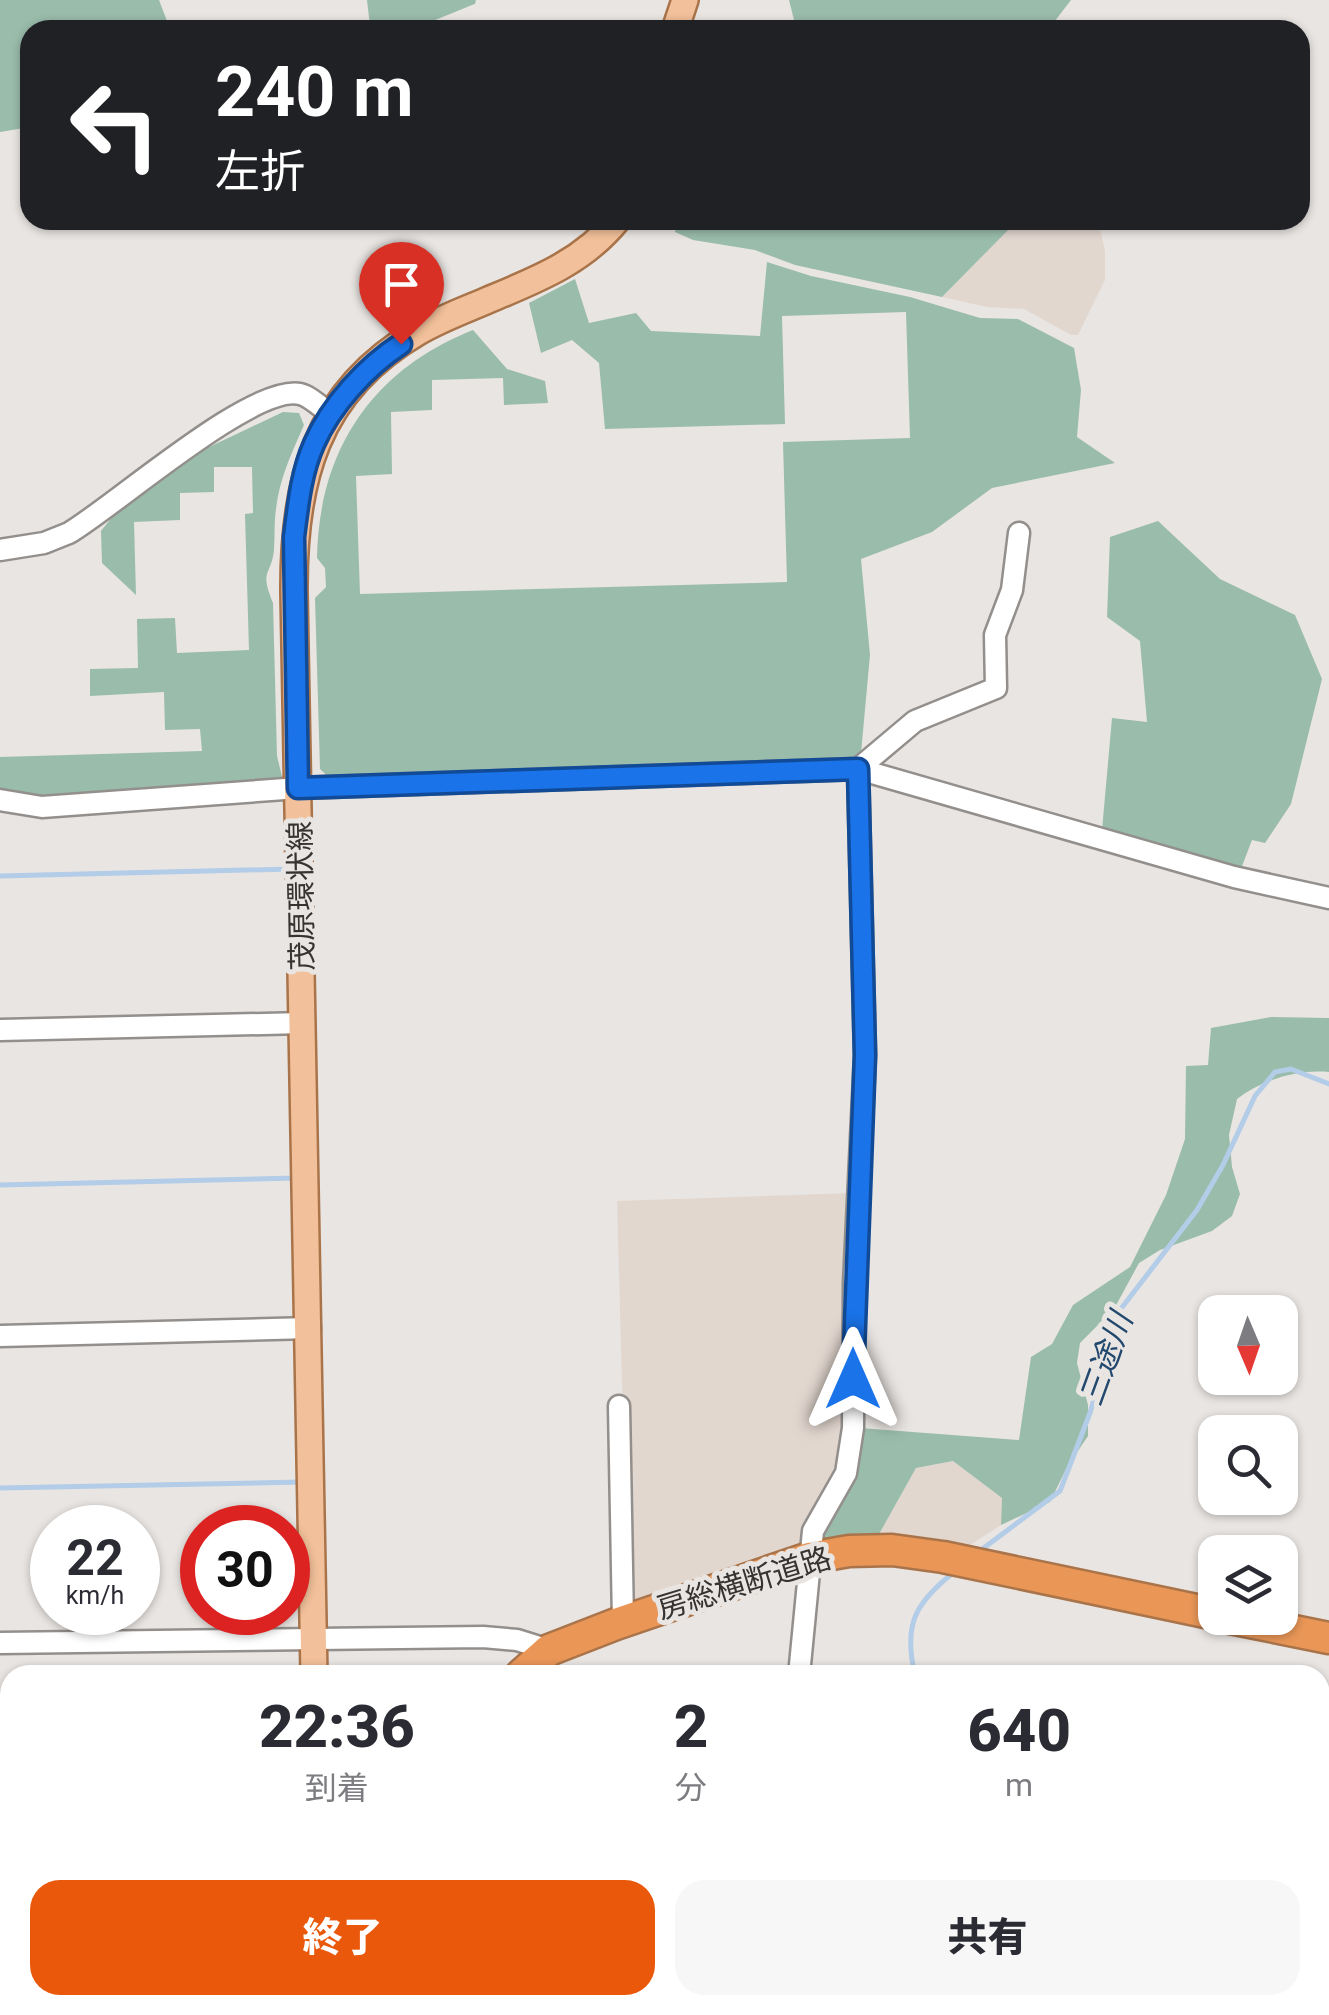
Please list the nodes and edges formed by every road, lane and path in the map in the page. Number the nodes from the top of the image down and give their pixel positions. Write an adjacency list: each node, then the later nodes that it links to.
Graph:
1 (606, 230): 2 (main road, 茂原環状線)
2 (332, 415): 4 (street); 6 (main road, 茂原環状線)
3 (1019, 532): 5 (street)
4 (0, 550)
5 (858, 769): 6 (street); 8 (street); 14 (street)
6 (298, 788): 7 (street); 9 (main road, 茂原環状線)
7 (0, 800)
8 (1329, 898)
9 (303, 1023): 10 (street); 11 (main road, 茂原環状線)
10 (0, 1030)
11 (310, 1328): 12 (street); 18 (main road, 茂原環状線)
12 (0, 1336)
13 (619, 1406): 16 (street)
14 (809, 1558): 15 (highway, 房総横断道路); 16 (highway, 房総横断道路); 24 (street)
15 (1198, 1610)
16 (624, 1622): 21 (highway, 房総横断道路)
17 (1298, 1632): 19 (highway)
18 (313, 1637): 20 (street); 21 (street); 22 (main road, 茂原環状線)
19 (1329, 1638)
20 (0, 1643)
21 (549, 1650): 23 (highway, 房総横断道路)
22 (314, 1665)
23 (532, 1665)
24 (800, 1665)

